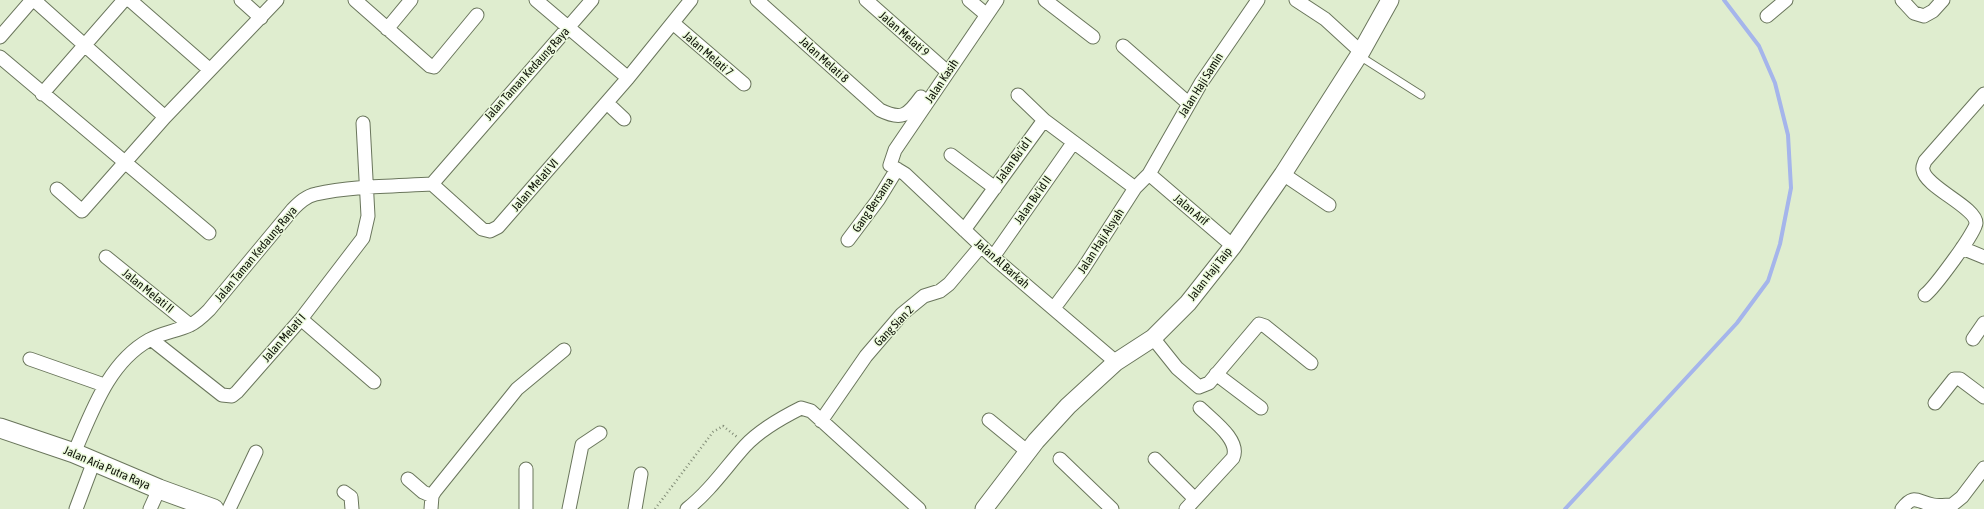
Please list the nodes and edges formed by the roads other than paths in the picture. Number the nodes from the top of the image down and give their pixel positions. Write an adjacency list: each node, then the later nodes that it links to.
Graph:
1 (33, 0): 30 (street); 31 (street)
2 (124, 0): 31 (street)
3 (130, 0): 36 (street)
4 (240, 0): 25 (street)
5 (277, 0): 25 (street)
6 (355, 0): 28 (street)
7 (411, 0): 28 (street)
8 (536, 0): 27 (street)
9 (592, 0): 27 (street, Jalan Taman Kedaung Raya)
10 (691, 0): 26 (street, Jalan Melati VI)
11 (757, 0): 35 (street, Jalan Melati 8)
12 (866, 0): 35 (street, Jalan Melati 9)
13 (970, 0): 22 (street)
14 (997, 0): 52 (street, Jalan Kasih)
15 (1045, 0): 29 (street)
16 (1258, 0): 44 (street, Jalan Haji Samin)
17 (1296, 0): 33 (street)
18 (1390, 0): 33 (street, Jalan Haji Taip)
19 (1786, 0): 24 (street)
20 (1902, 0): 21 (street)
21 (1943, 0)
22 (985, 5): 35 (street)
23 (477, 15): 28 (street)
24 (1767, 16)
25 (261, 18): 36 (street)
26 (673, 23): 37 (street, Jalan Melati VI); 38 (street, Jalan Melati 7)
27 (568, 28): 37 (street); 55 (street, Jalan Taman Kedaung Raya)
28 (387, 29)
29 (1093, 37)
30 (0, 38)
31 (84, 45): 39 (street); 45 (street)
32 (1123, 46): 44 (street)
33 (1360, 54): 42 (lane); 54 (street, Jalan Haji Taip)
34 (0, 56): 39 (street)
35 (942, 68)
36 (210, 70): 45 (street)
37 (628, 78): 43 (street, Jalan Melati VI)
38 (744, 84)
39 (42, 94): 51 (street)
40 (1984, 94): 66 (street)
41 (1018, 95): 47 (street)
42 (1421, 95)
43 (607, 103): 46 (street); 55 (street, Jalan Melati VI)
44 (1188, 103): 53 (street, Jalan Haji Samin)
45 (165, 117): 51 (street)
46 (624, 119)
47 (1044, 120): 49 (street); 57 (street, Jalan Bu’id I)
48 (363, 123): 56 (street, Jalan Melati I)
49 (1073, 143): 58 (street); 68 (street, Jalan Bu’id II)
50 (951, 155): 57 (street)
51 (124, 162): 59 (street); 62 (street)
52 (893, 167): 61 (street, Jalan Al Barkah); 63 (street, Gang Bersama)
53 (1149, 174): 58 (street, Jalan Haji Aisyah); 65 (street, Jalan Arif)
54 (1284, 174): 60 (street); 65 (street, Jalan Haji Taip)
55 (432, 184): 56 (street, Jalan Taman Kedaung Raya)
56 (368, 187): 72 (street, Jalan Melati I); 74 (street, Jalan Taman Kedaung Raya)
57 (995, 188): 61 (street, Jalan Bu’id I)
58 (1135, 188): 71 (street, Jalan Haji Aisyah)
59 (57, 189)
60 (1329, 205)
61 (964, 230): 64 (street, Jalan Al Barkah)
62 (209, 233)
63 (848, 240)
64 (981, 246): 68 (street, Jalan Al Barkah); 90 (street, Gang Sian 2)
65 (1233, 246): 75 (street, Jalan Haji Taip)
66 (1962, 248): 67 (street); 70 (street)
67 (1984, 256)
68 (993, 257): 71 (street, Jalan Al Barkah)
69 (106, 258): 74 (street, Jalan Melati II)
70 (1925, 295)
71 (1054, 308): 80 (street, Jalan Al Barkah)
72 (301, 320): 76 (street, Jalan Melati I); 83 (street)
73 (1984, 322): 77 (street)
74 (190, 325): 76 (street, Jalan Taman Kedaung Raya)
75 (1153, 338): 80 (street, Jalan Haji Taip); 82 (street)
76 (151, 339): 84 (street, Jalan Taman Kedaung Raya)
77 (1973, 339)
78 (564, 350): 106 (street)
79 (30, 359): 84 (street)
80 (1116, 362): 95 (street, Jalan Haji Taip)
81 (1311, 363): 82 (street)
82 (1216, 374): 88 (street)
83 (374, 382)
84 (104, 385): 93 (street, Jalan Taman Kedaung Raya)
85 (1984, 397): 86 (street)
86 (1935, 403)
87 (1200, 408): 105 (street)
88 (1261, 408)
89 (989, 420): 95 (street)
90 (821, 421): 116 (street); 117 (street)
91 (0, 428): 93 (main road, Jalan Aria Putra Raya)
92 (600, 432): 114 (street)
93 (74, 452): 98 (main road, Jalan Aria Putra Raya)
94 (256, 452): 111 (street)
95 (1028, 452): 107 (street, Jalan Haji Taip)
96 (1060, 459): 118 (street)
97 (1154, 459): 105 (street)
98 (94, 462): 103 (main road, Jalan Aria Putra Raya); 108 (street)
99 (1984, 468): 120 (street)
100 (526, 469): 113 (street)
101 (641, 474): 115 (street)
102 (408, 479): 106 (street)
103 (159, 489): 109 (street); 110 (main road, Jalan Aria Putra Raya)
104 (344, 492): 112 (street)
105 (1195, 499): 119 (street)
106 (432, 503)
107 (987, 508)
108 (76, 509)
109 (150, 509)
110 (214, 509)
111 (229, 509)
112 (352, 509)
113 (526, 509)
114 (569, 509)
115 (635, 509)
116 (687, 509)
117 (919, 509)
118 (1112, 509)
119 (1186, 509)
120 (1902, 509)

